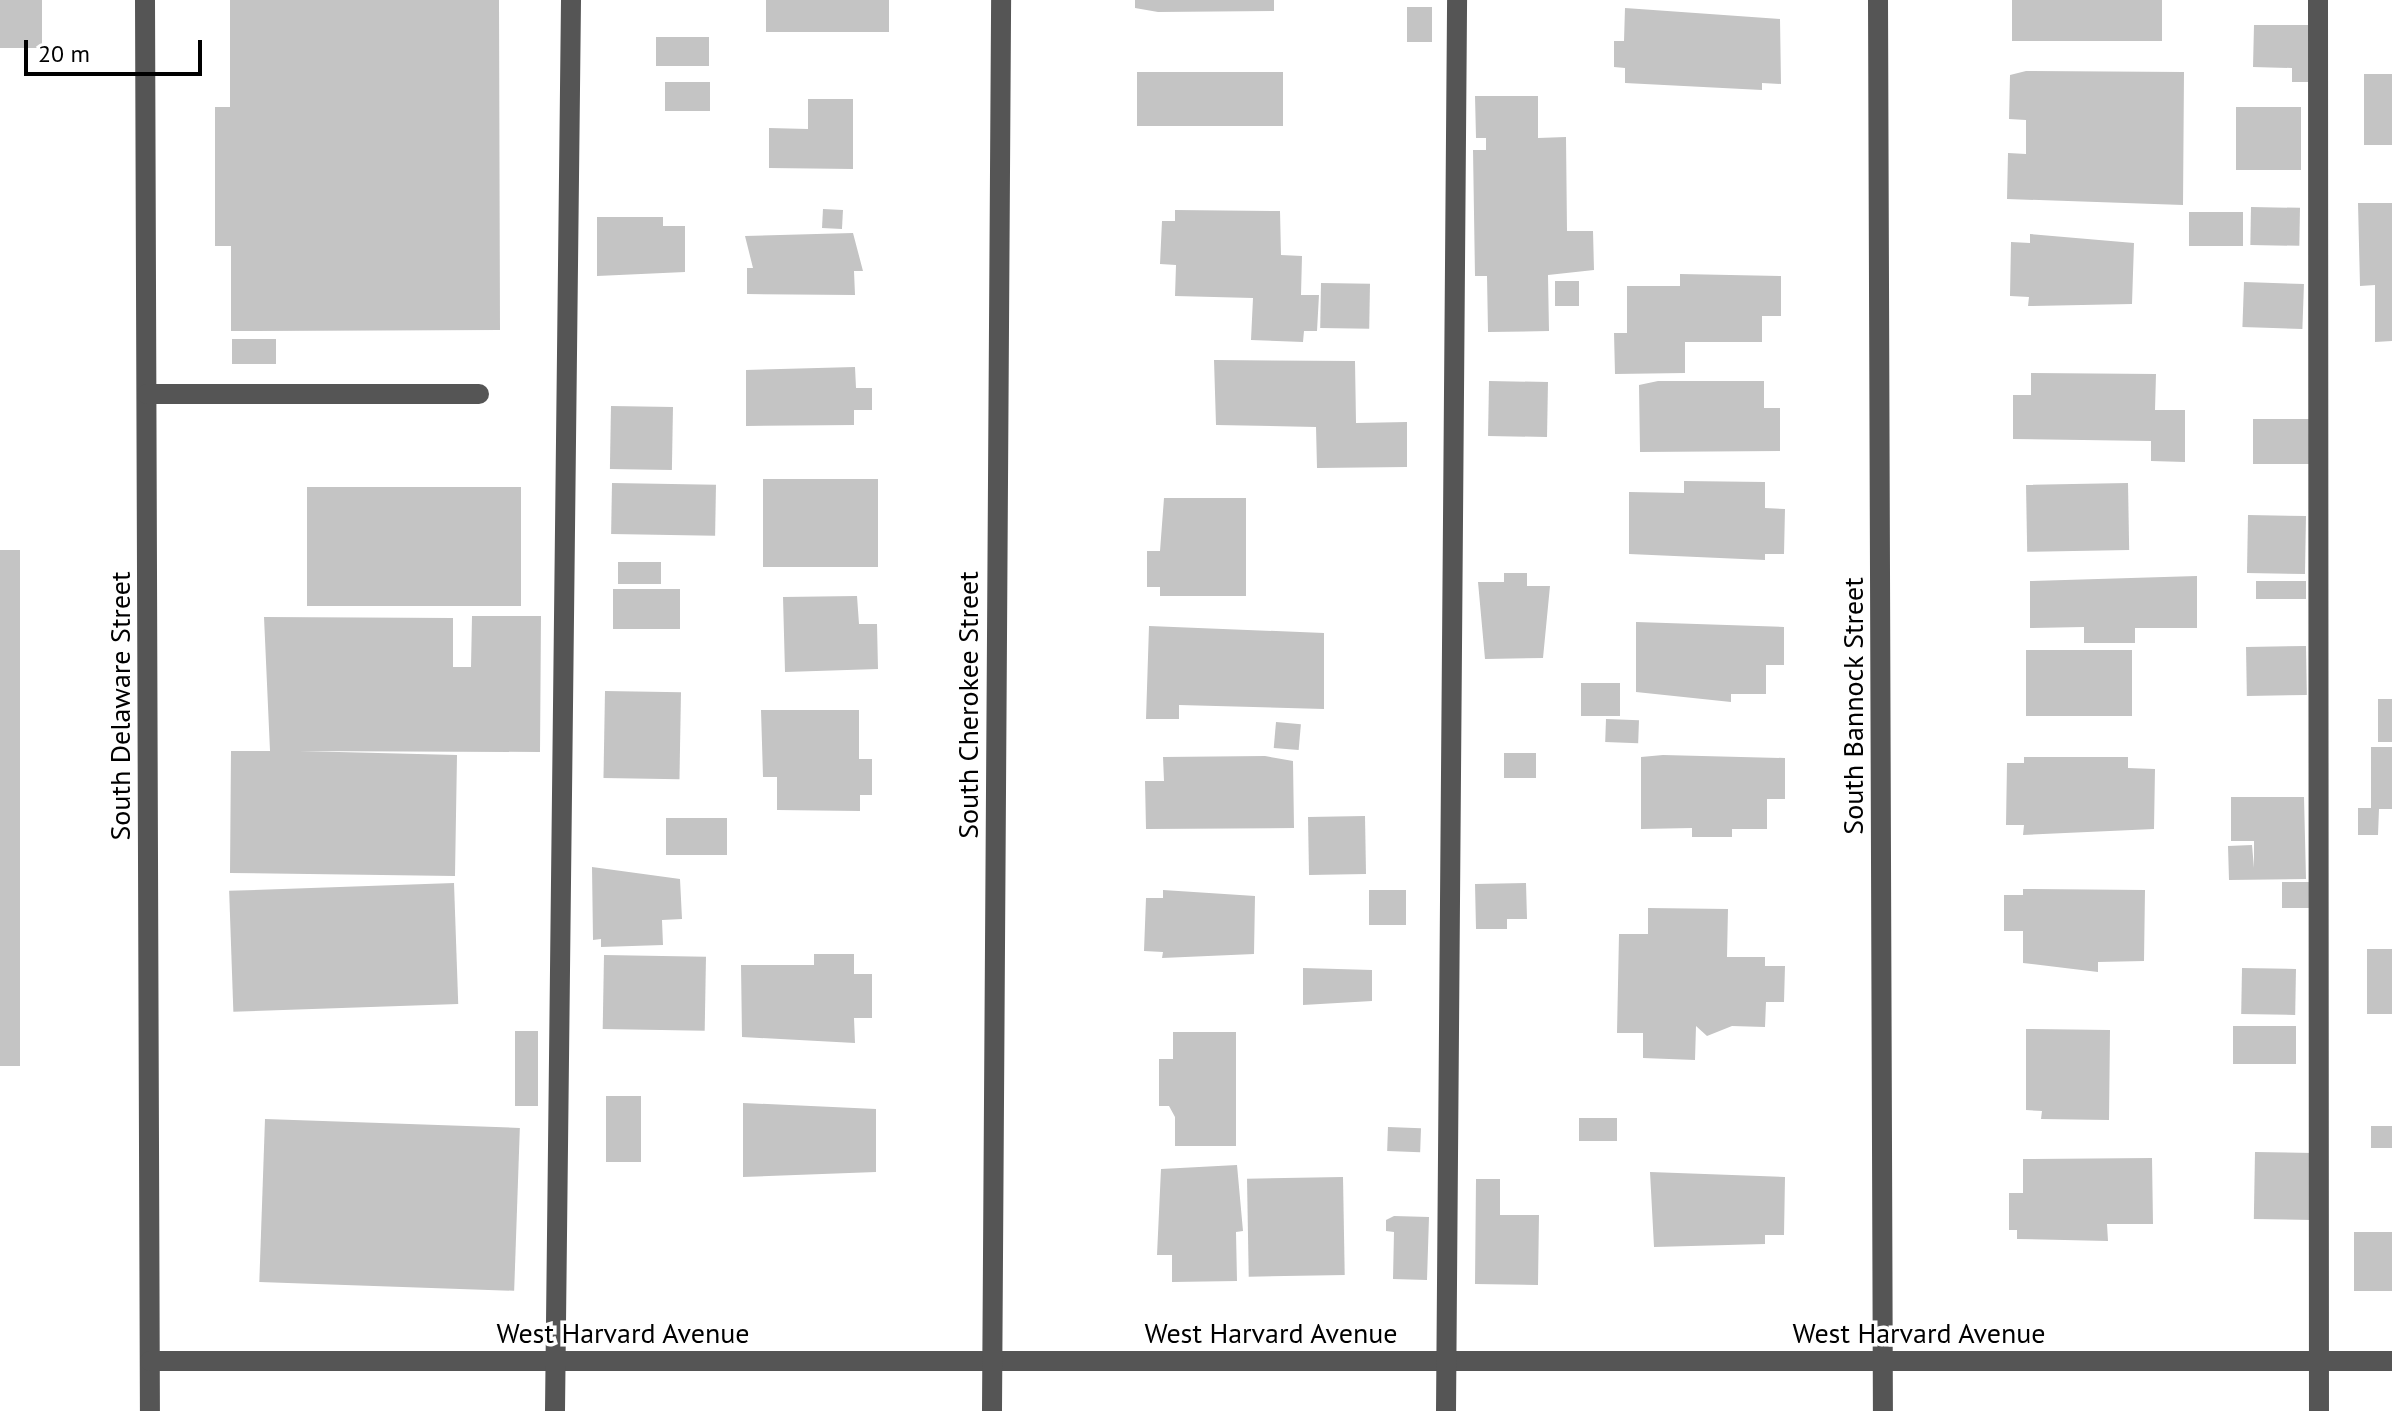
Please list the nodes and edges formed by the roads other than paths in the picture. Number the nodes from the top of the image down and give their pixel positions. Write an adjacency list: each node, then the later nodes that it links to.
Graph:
1 (145, 0): 7 (street, South Delaware Street)
2 (571, 0): 10 (street)
3 (1001, 0): 11 (street, South Cherokee Street)
4 (1457, 0): 12 (street)
5 (1878, 0): 13 (street, South Bannock Street)
6 (2318, 0): 14 (street)
7 (147, 394): 8 (street); 9 (street, South Delaware Street)
8 (479, 394)
9 (150, 1361): 10 (street, West Harvard Avenue); 16 (street, South Delaware Street)
10 (555, 1361): 11 (street, West Harvard Avenue); 17 (street)
11 (992, 1361): 12 (street, West Harvard Avenue); 18 (street, South Cherokee Street)
12 (1446, 1361): 13 (street, West Harvard Avenue); 19 (street)
13 (1883, 1361): 14 (street, West Harvard Avenue); 20 (street, South Bannock Street)
14 (2318, 1361): 15 (street, West Harvard Avenue); 21 (street)
15 (2392, 1361)
16 (150, 1411)
17 (555, 1411)
18 (992, 1411)
19 (1446, 1411)
20 (1883, 1411)
21 (2319, 1411)

